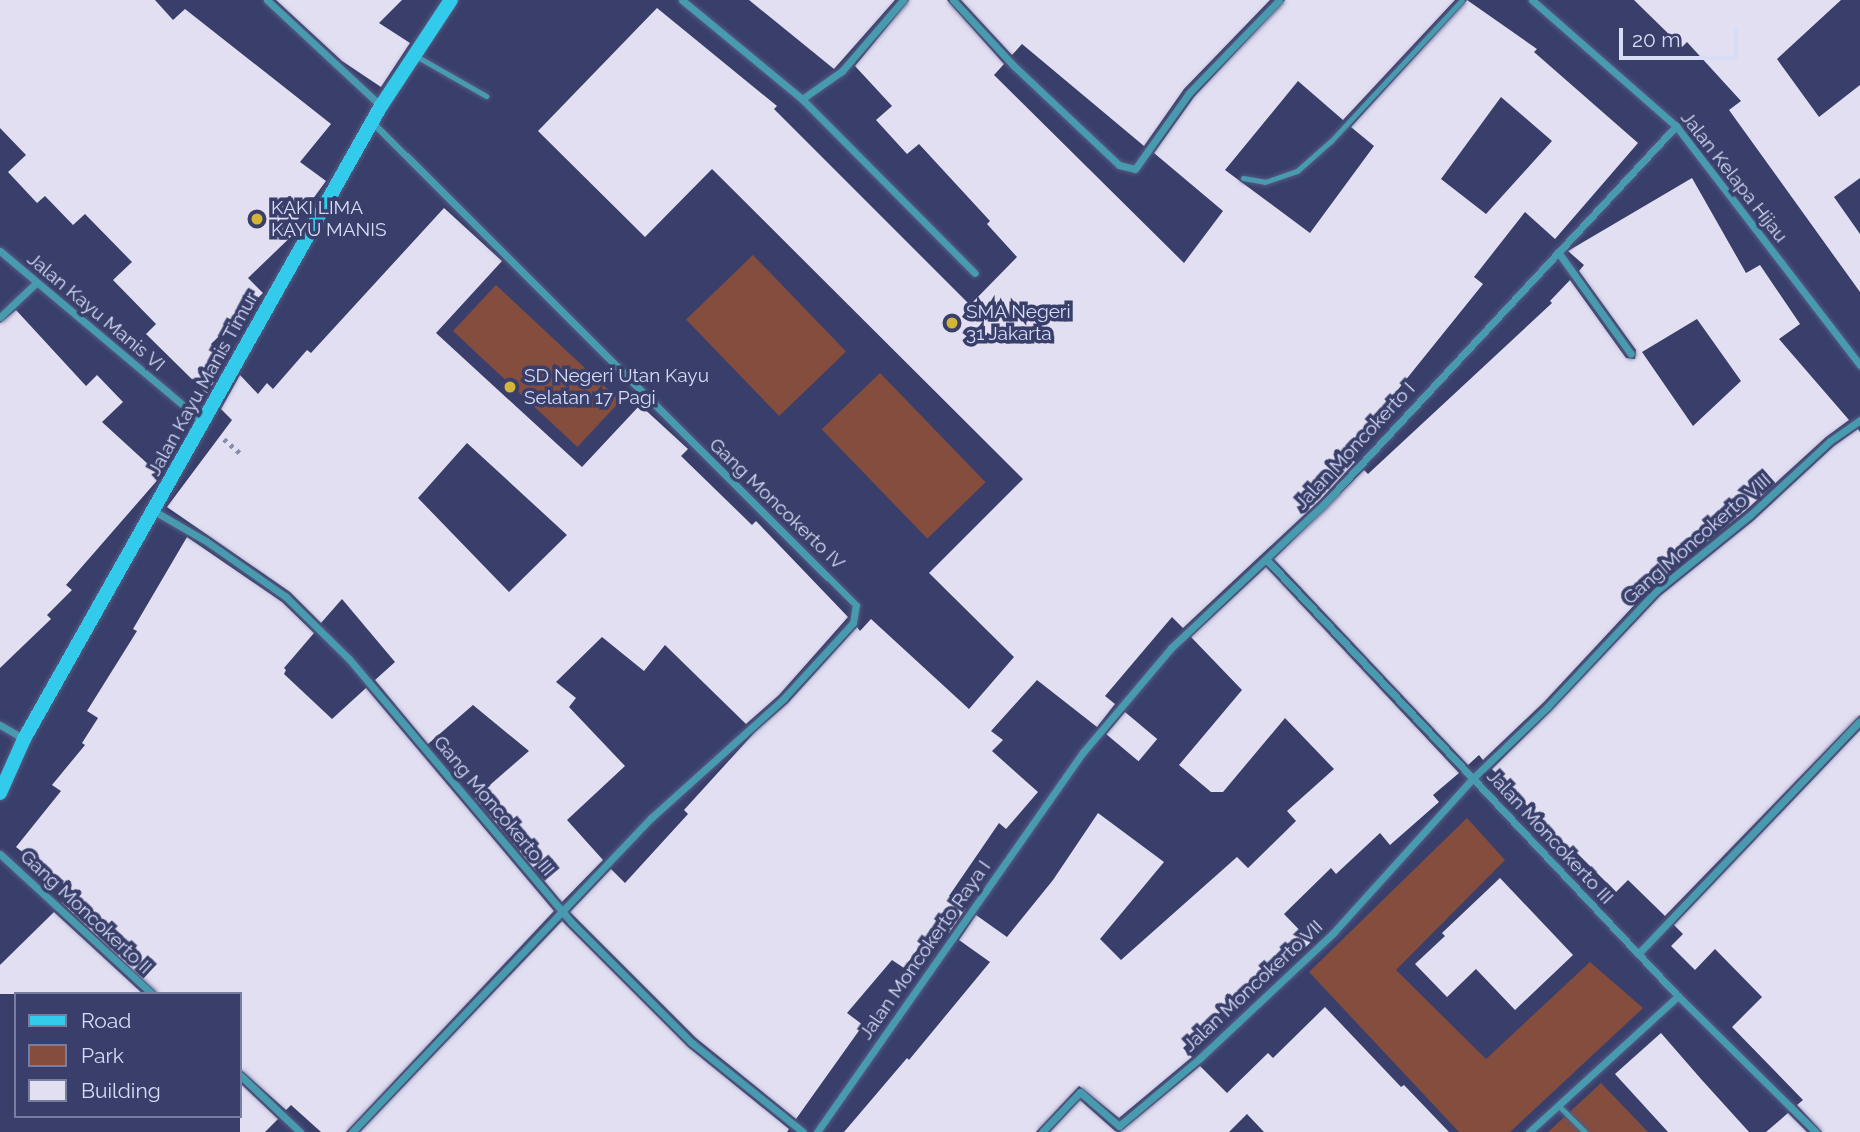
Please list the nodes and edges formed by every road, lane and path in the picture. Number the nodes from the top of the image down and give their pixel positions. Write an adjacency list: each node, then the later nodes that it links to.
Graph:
1 (267, 0): 12 (street)
2 (451, 0): 9 (street, Jalan Kayu Manis Timur)
3 (682, 0): 11 (street)
4 (903, 0): 11 (street)
5 (953, 0): 6 (street)
6 (1279, 0)
7 (1461, 0): 15 (lane)
8 (1532, 0): 14 (street, Jalan Kelapa Hijau)
9 (414, 55): 10 (lane); 12 (street, Jalan Kayu Manis Timur)
10 (486, 96)
11 (802, 99): 18 (street)
12 (381, 106): 13 (street, Jalan Kayu Manis Timur)
13 (372, 122): 24 (street, Jalan Kayu Manis Timur); 34 (street, Gang Moncokerto IV)
14 (1676, 126): 17 (street, Jalan Moncokerto I); 22 (street, Jalan Kelapa Hijau)
15 (1243, 178)
16 (0, 251): 19 (street, Jalan Kayu Manis VI)
17 (1558, 252): 21 (street); 26 (street, Jalan Moncokerto I)
18 (975, 273)
19 (36, 283): 20 (street); 24 (street, Jalan Kayu Manis VI)
20 (0, 317)
21 (1631, 354)
22 (1860, 365)
23 (1860, 420): 30 (street, Gang Moncokerto VIII)
24 (205, 423): 25 (street, Jalan Kayu Manis Timur)
25 (154, 511): 29 (street, Jalan Kayu Manis Timur); 34 (street, Gang Moncokerto III)
26 (1266, 559): 30 (street, Jalan Moncokerto III); 31 (street, Jalan Moncokerto I)
27 (1860, 721): 35 (street)
28 (0, 725): 29 (street)
29 (24, 739): 32 (street, Jalan Kayu Manis Timur)
30 (1472, 779): 35 (street, Jalan Moncokerto III); 44 (street, Jalan Moncokerto VII)
31 (1058, 787): 43 (street, Jalan Moncokerto Raya I)
32 (0, 793)
33 (0, 853): 36 (street, Gang Moncokerto II)
34 (562, 912): 41 (street); 42 (street, Gang Moncokerto III)
35 (1638, 954): 37 (street, Jalan Moncokerto III)
36 (150, 992)
37 (1678, 996): 39 (street); 47 (street, Jalan Moncokerto III)
38 (242, 1077): 40 (street)
39 (1558, 1105): 45 (street); 46 (lane)
40 (300, 1132)
41 (352, 1132)
42 (803, 1132)
43 (817, 1132)
44 (1042, 1132)
45 (1529, 1132)
46 (1586, 1132)
47 (1816, 1132)

